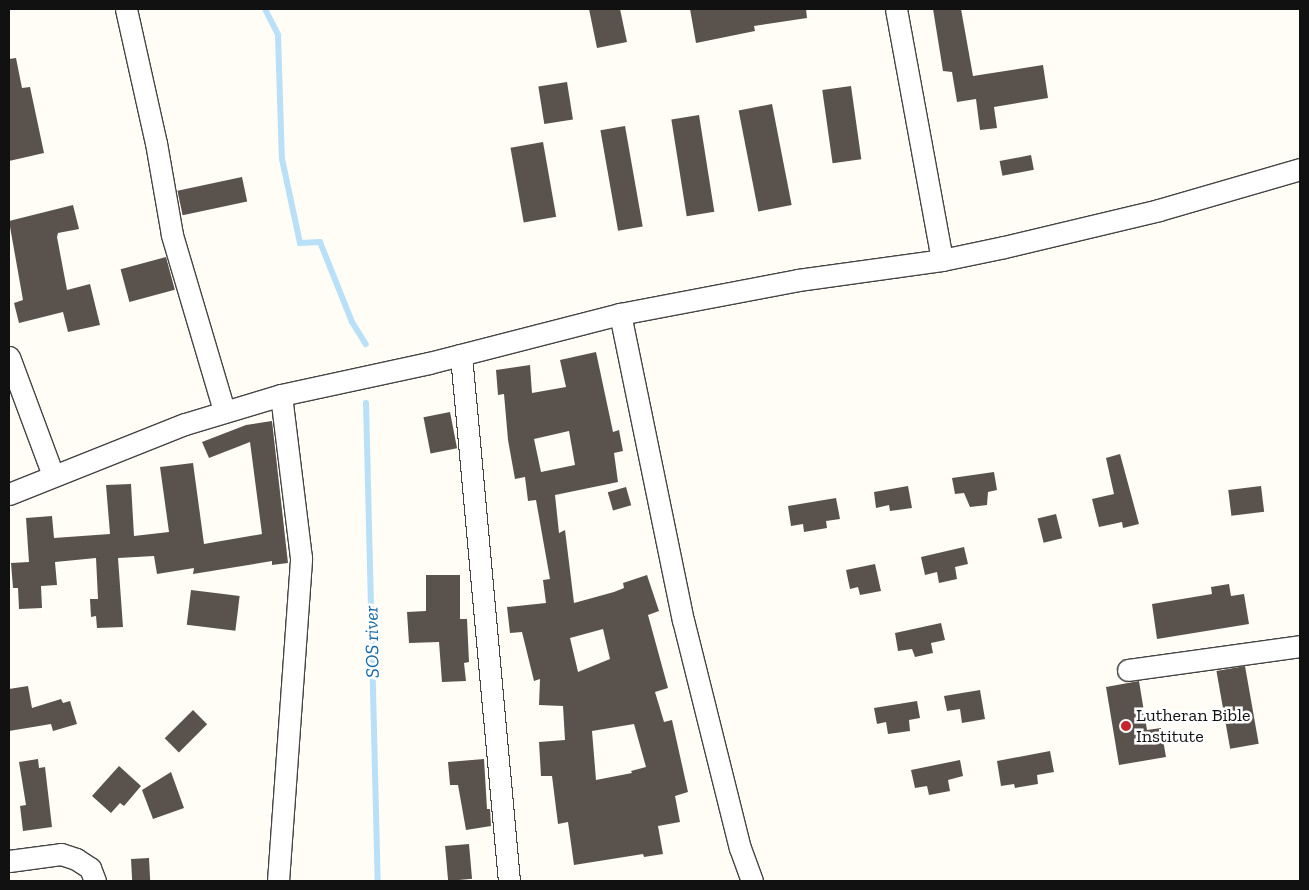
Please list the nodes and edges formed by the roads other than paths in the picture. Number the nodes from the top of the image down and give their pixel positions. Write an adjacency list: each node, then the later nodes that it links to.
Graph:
1 (126, 9): 9 (street)
2 (896, 9): 4 (street)
3 (1300, 169): 4 (street)
4 (942, 260): 5 (street)
5 (620, 314): 6 (street); 18 (street)
6 (461, 355): 8 (street); 17 (street)
7 (9, 357): 10 (street)
8 (281, 395): 9 (street); 16 (street)
9 (224, 411): 10 (street)
10 (53, 475): 11 (street)
11 (9, 494)
12 (1300, 646): 13 (street)
13 (1128, 670)
14 (9, 862): 15 (street)
15 (95, 881)
16 (278, 881)
17 (509, 881)
18 (752, 881)

